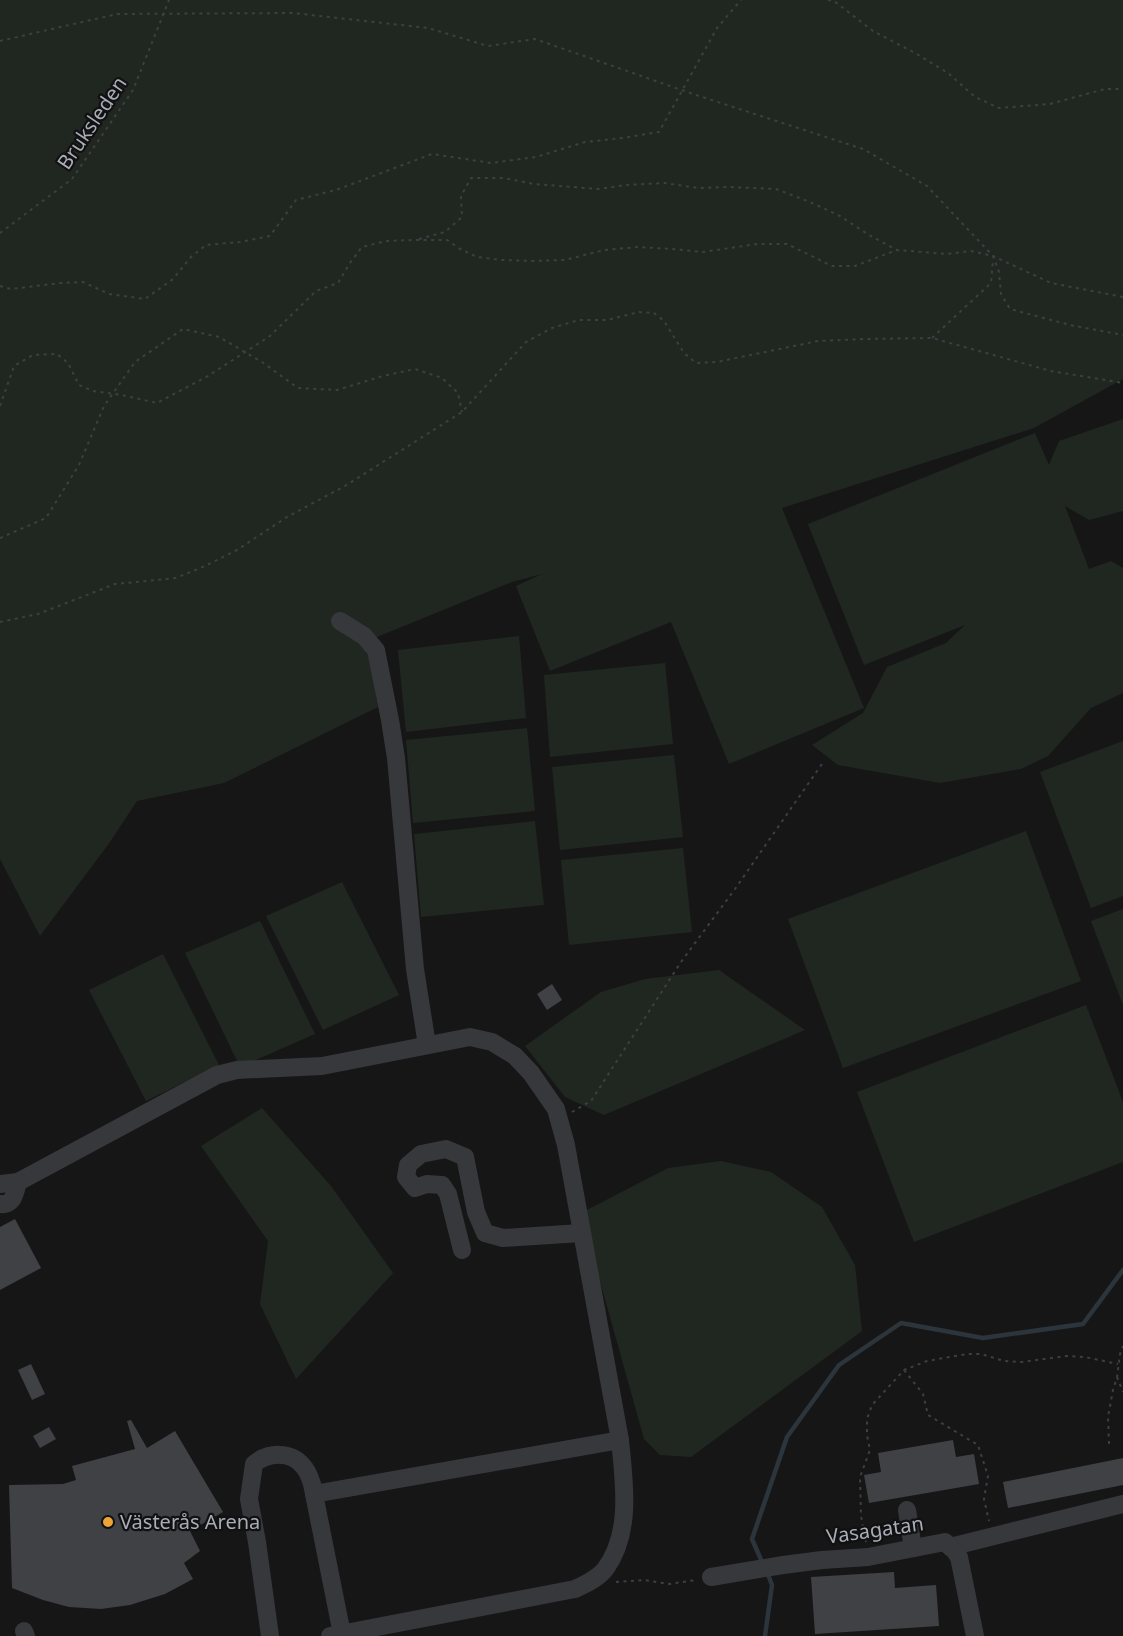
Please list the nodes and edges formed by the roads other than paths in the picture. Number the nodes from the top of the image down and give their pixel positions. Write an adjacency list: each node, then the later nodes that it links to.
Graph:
1 (339, 621): 2 (street)
2 (427, 1045): 3 (street); 5 (street)
3 (9, 1183): 4 (street)
4 (0, 1204)
5 (581, 1233): 6 (street); 7 (street)
6 (462, 1250)
7 (620, 1440): 8 (street); 14 (street)
8 (314, 1494): 14 (street); 15 (street)
9 (1123, 1504): 11 (street)
10 (907, 1510): 12 (street)
11 (950, 1547): 12 (street, Vasagatan); 16 (street, Vasagatan)
12 (913, 1548): 13 (street, Vasagatan)
13 (711, 1577)
14 (336, 1635)
15 (270, 1636)
16 (975, 1636)

